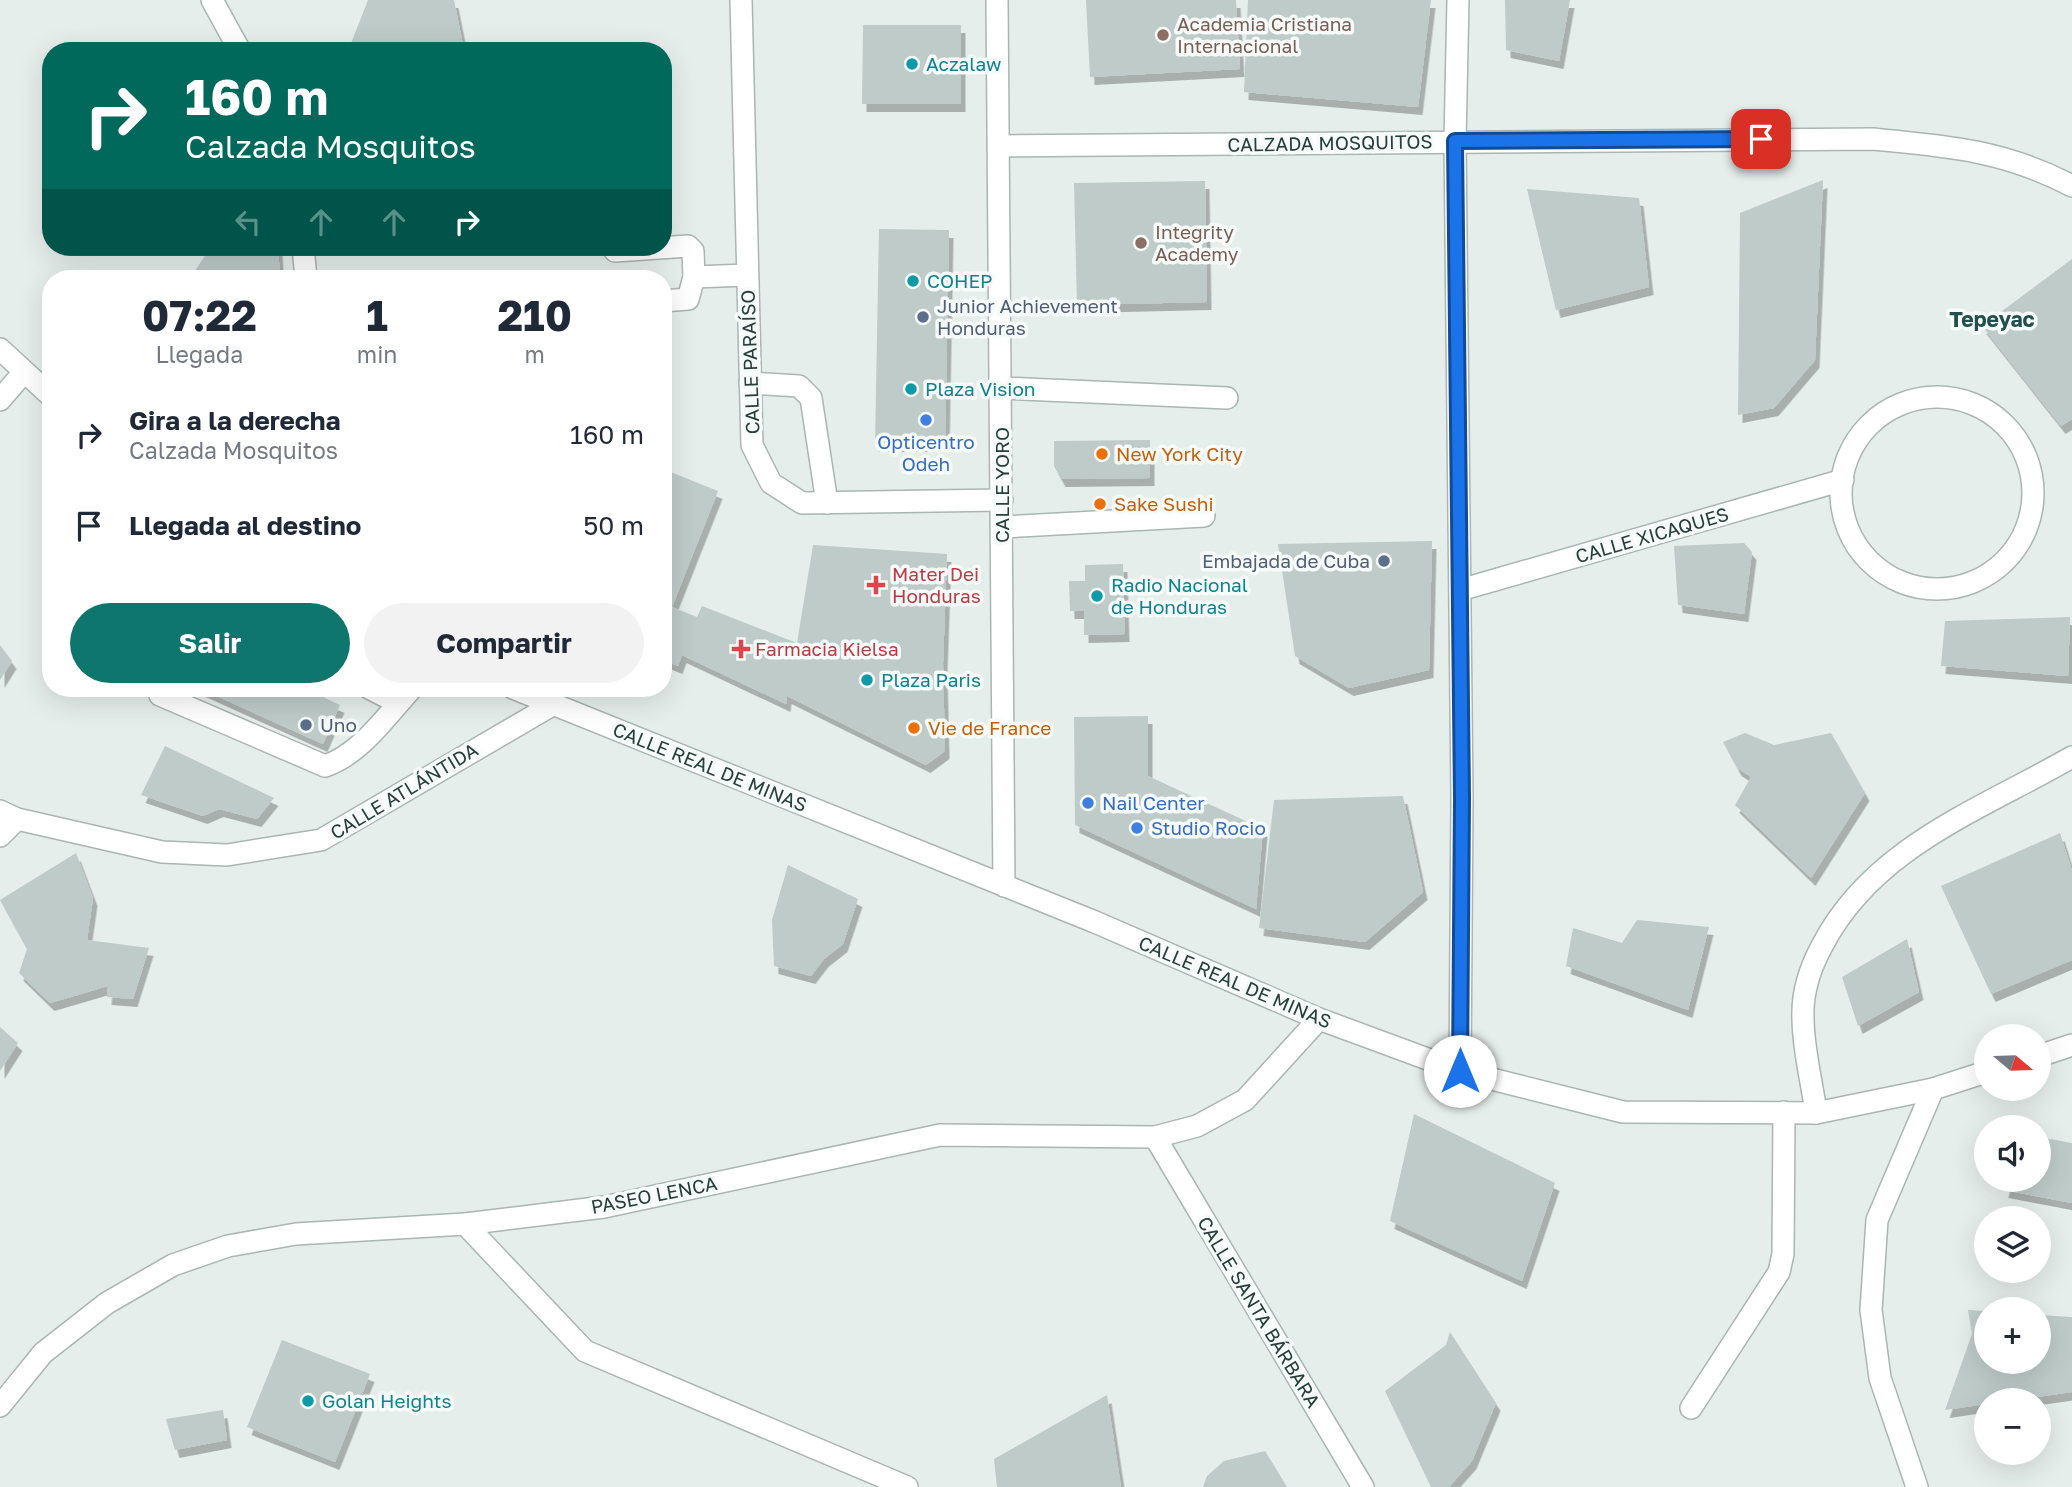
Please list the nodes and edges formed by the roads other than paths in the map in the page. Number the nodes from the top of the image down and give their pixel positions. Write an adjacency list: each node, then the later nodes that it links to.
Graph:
1 (212, 0): 5 (street)
2 (741, 0): 10 (street, CALLE PARAÍSO)
3 (998, 0): 7 (street, CALLE YORO)
4 (1458, 0): 6 (street)
5 (235, 42)
6 (1455, 141): 7 (street, CALZADA MOSQUITOS); 8 (street, CALZADA MOSQUITOS); 25 (street)
7 (999, 146): 17 (street, CALLE YORO)
8 (2072, 186)
9 (672, 247): 11 (street)
10 (747, 275): 11 (street); 15 (street, CALLE PARAÍSO)
11 (694, 278): 12 (street)
12 (672, 300)
13 (0, 349): 14 (street)
14 (24, 372): 16 (street); 19 (street)
15 (750, 383): 22 (street, CALLE PARAÍSO); 22 (street)
16 (42, 388)
17 (1002, 388): 18 (street); 21 (street, CALLE YORO)
18 (1227, 398)
19 (0, 400)
20 (1843, 480): 20 (street); 25 (street, CALLE XICAQUES)
21 (1002, 499): 22 (street, CALLE PARAÍSO); 24 (street, CALLE YORO)
22 (827, 503)
23 (1204, 516): 24 (street)
24 (1003, 527): 33 (street, CALLE YORO)
25 (1460, 590): 37 (street)
26 (165, 697): 27 (street)
27 (403, 697)
28 (536, 697): 29 (street, CALLE REAL DE MINAS)
29 (554, 704): 31 (street, CALLE ATLÁNTIDA); 33 (street, CALLE REAL DE MINAS)
30 (2072, 757): 41 (street)
31 (8, 815): 32 (street)
32 (0, 836)
33 (1004, 886): 34 (street, CALLE REAL DE MINAS)
34 (1319, 1019): 37 (street, CALLE REAL DE MINAS); 42 (street, PASEO LENCA)
35 (2072, 1045): 36 (street)
36 (2051, 1052)
37 (1460, 1071): 40 (street, CALLE REAL DE MINAS)
38 (1974, 1076): 39 (street, CALLE REAL DE MINAS)
39 (1933, 1089): 41 (street, CALLE REAL DE MINAS); 48 (street)
40 (1784, 1112): 41 (street, CALLE REAL DE MINAS); 45 (street)
41 (1816, 1112)
42 (1156, 1136): 43 (street, PASEO LENCA); 47 (street, CALLE SANTA BÁRBARA)
43 (465, 1224): 44 (street, PASEO LENCA); 46 (street)
44 (0, 1406)
45 (1691, 1408)
46 (907, 1487)
47 (1363, 1487)
48 (1917, 1487)

